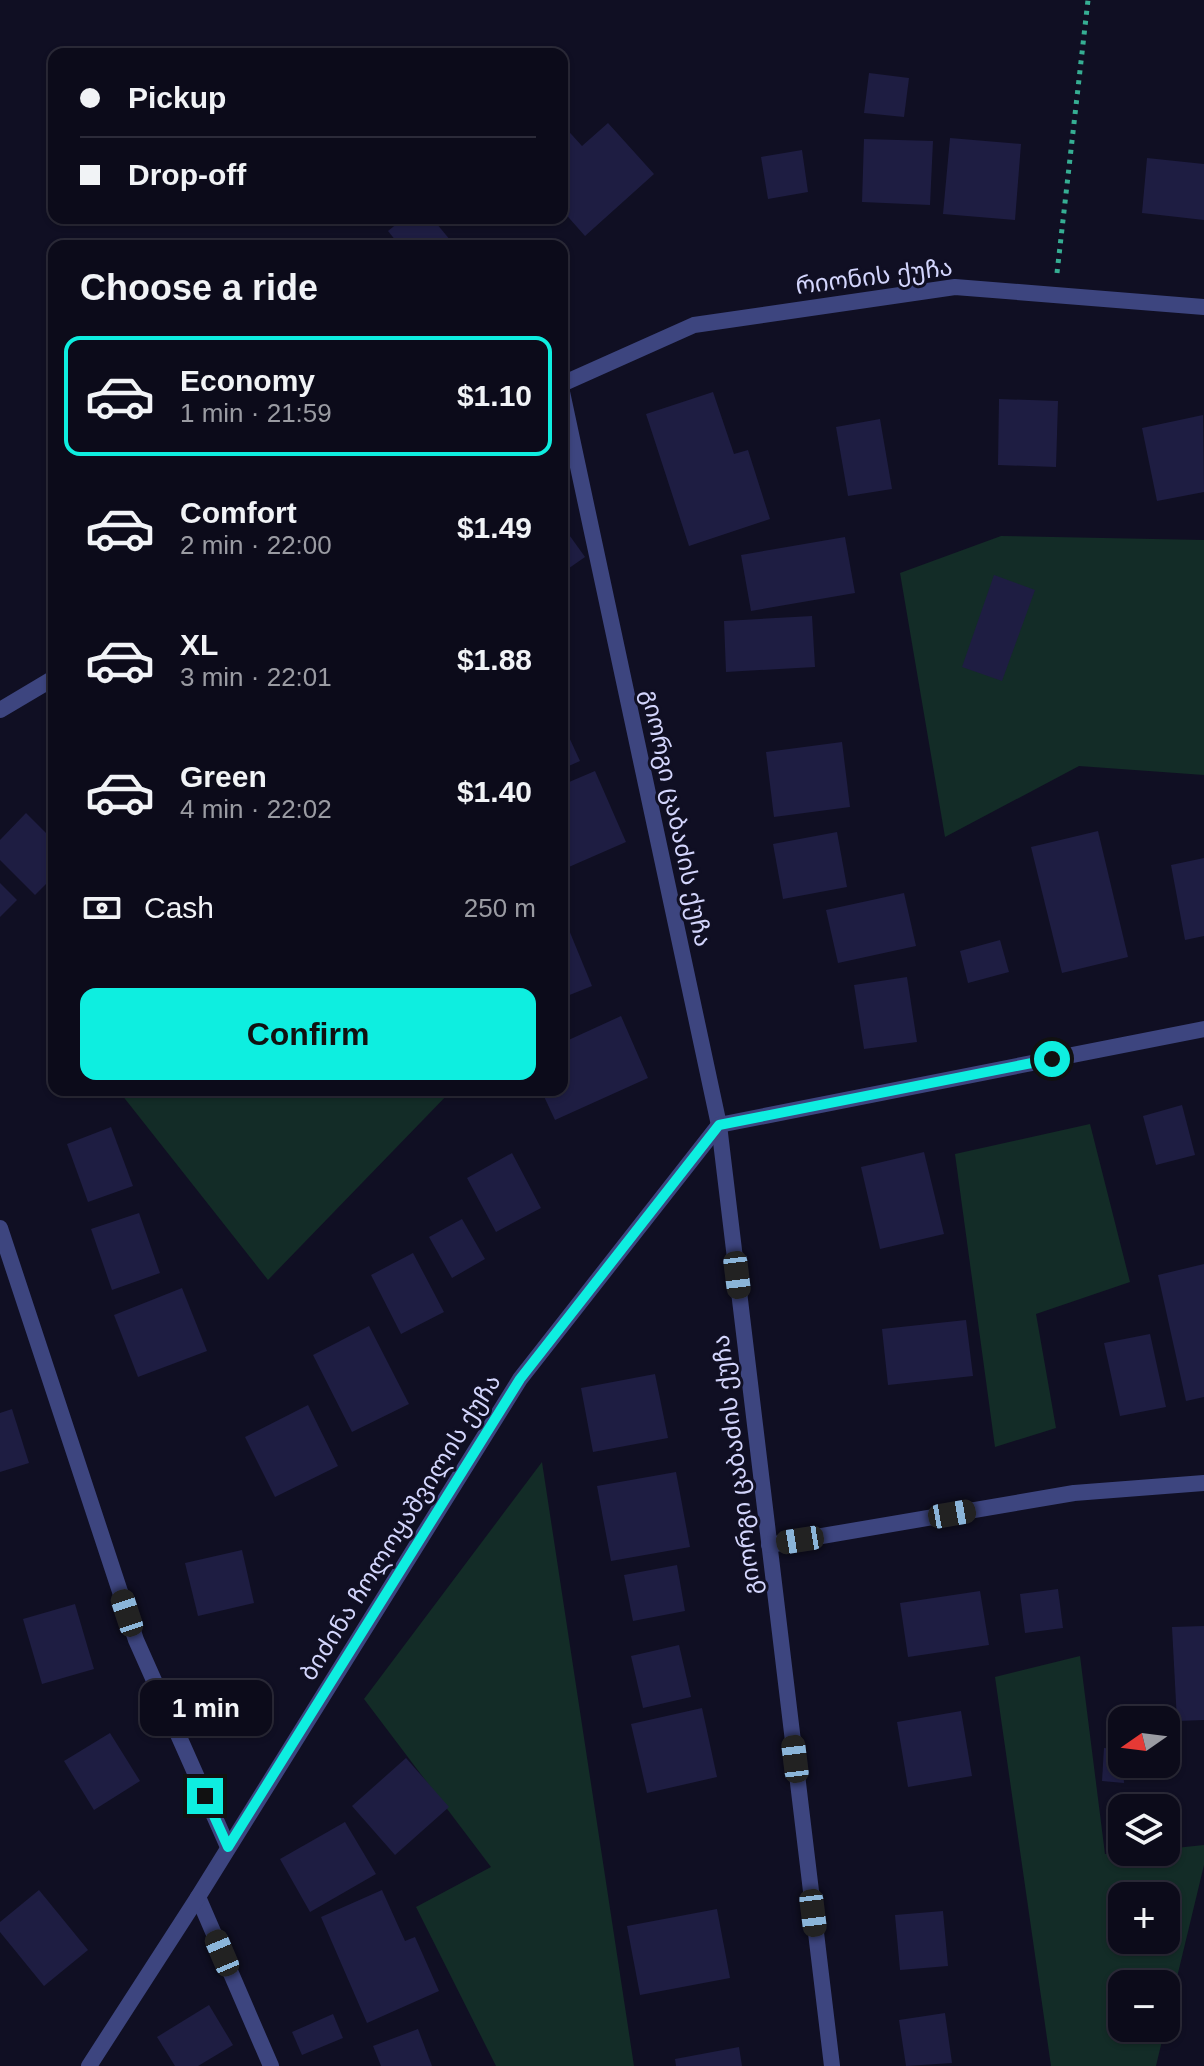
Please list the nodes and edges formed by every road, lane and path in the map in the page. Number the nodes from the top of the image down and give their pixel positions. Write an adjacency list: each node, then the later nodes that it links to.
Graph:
1 (1088, 0): 2 (path)
2 (1054, 295): 3 (street, რიონის ქუჩა); 4 (street, რიონის ქუჩა)
3 (1204, 307)
4 (568, 381)
5 (568, 420): 9 (street, გიორგი ცაბაძის ქუჩა)
6 (48, 682): 7 (street)
7 (0, 710)
8 (1204, 1029): 9 (street)
9 (719, 1125): 12 (street, გიორგი ცაბაძის ქუჩა); 13 (street, ბიძინა ჩოლოყაშვილის ქუჩა)
10 (0, 1228): 13 (street)
11 (1204, 1483): 12 (street)
12 (769, 1545): 17 (street, გიორგი ცაბაძის ქუჩა)
13 (228, 1847): 14 (street, ბიძინა ჩოლოყაშვილის ქუჩა)
14 (198, 1897): 15 (street, ბიძინა ჩოლოყაშვილის ქუჩა); 16 (street)
15 (89, 2066)
16 (271, 2066)
17 (832, 2066)

